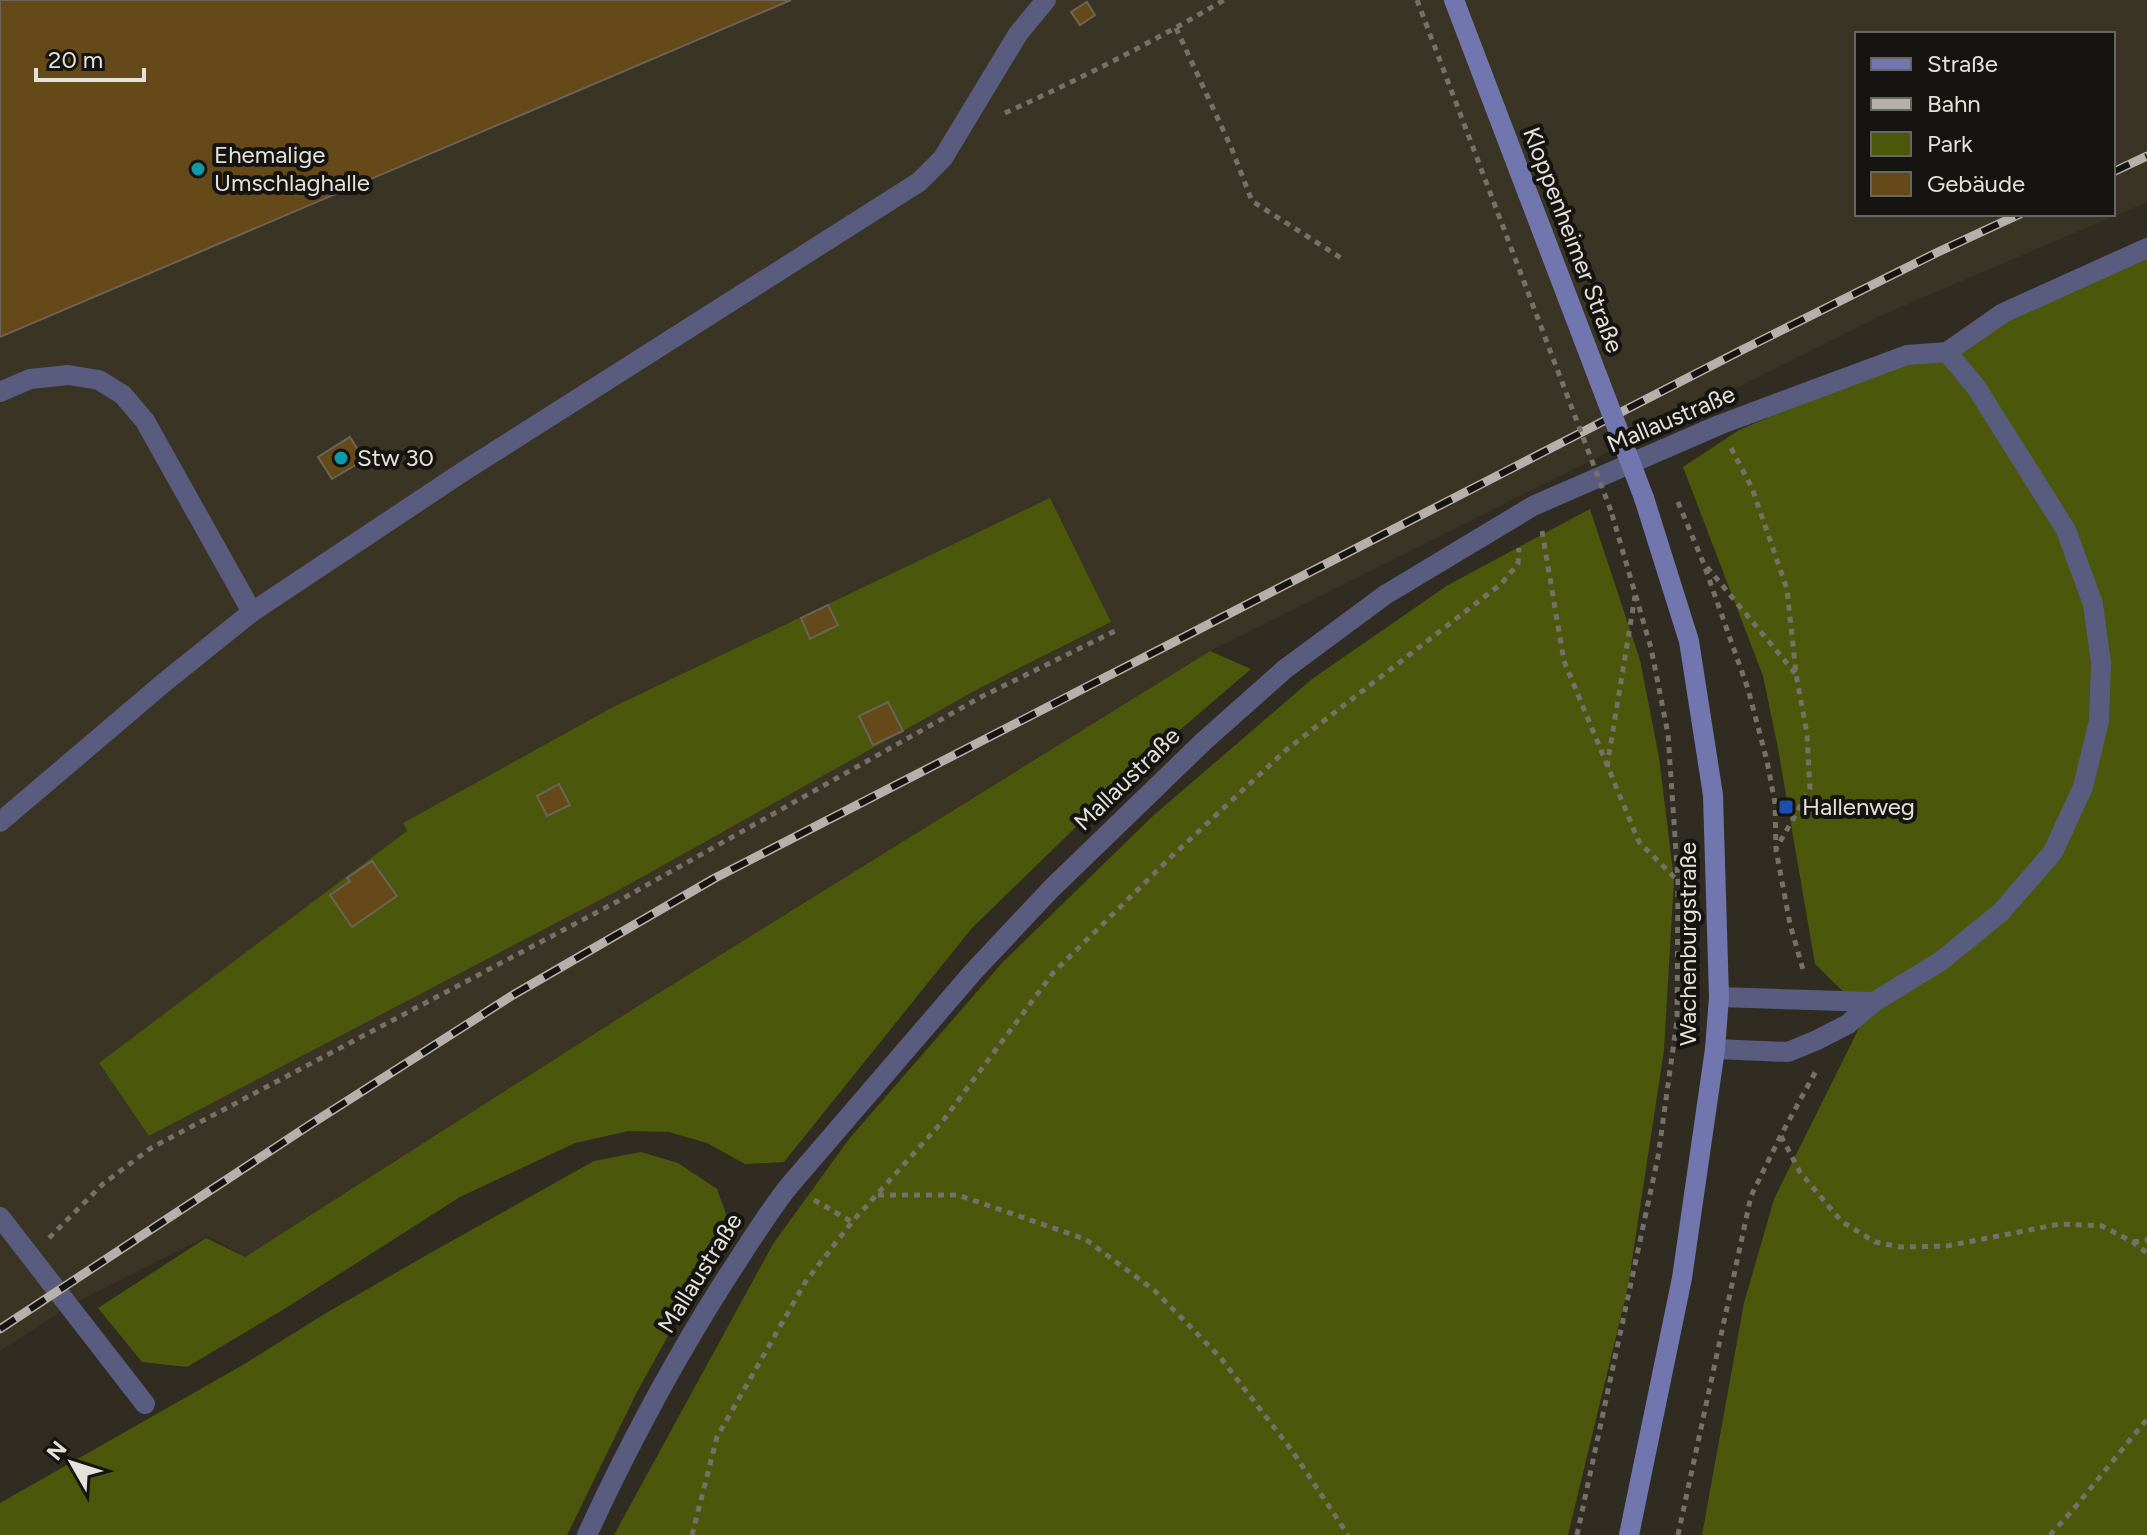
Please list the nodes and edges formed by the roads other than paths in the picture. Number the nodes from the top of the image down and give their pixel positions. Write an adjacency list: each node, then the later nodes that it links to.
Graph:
1 (1046, 0): 7 (street)
2 (1454, 0): 6 (main road, Kloppenheimer Straße, bridge)
3 (2147, 248): 4 (street)
4 (1947, 352): 10 (street); 14 (street, Mallaustraße)
5 (0, 392): 7 (street)
6 (1644, 498): 9 (main road, Wachenburgstraße)
7 (252, 612): 8 (street)
8 (0, 822)
9 (1719, 997): 10 (street); 11 (main road, Wachenburgstraße)
10 (1874, 1002): 11 (street)
11 (1715, 1049): 15 (main road, Wachenburgstraße)
12 (0, 1217): 13 (street)
13 (145, 1404)
14 (587, 1535)
15 (1629, 1535)

